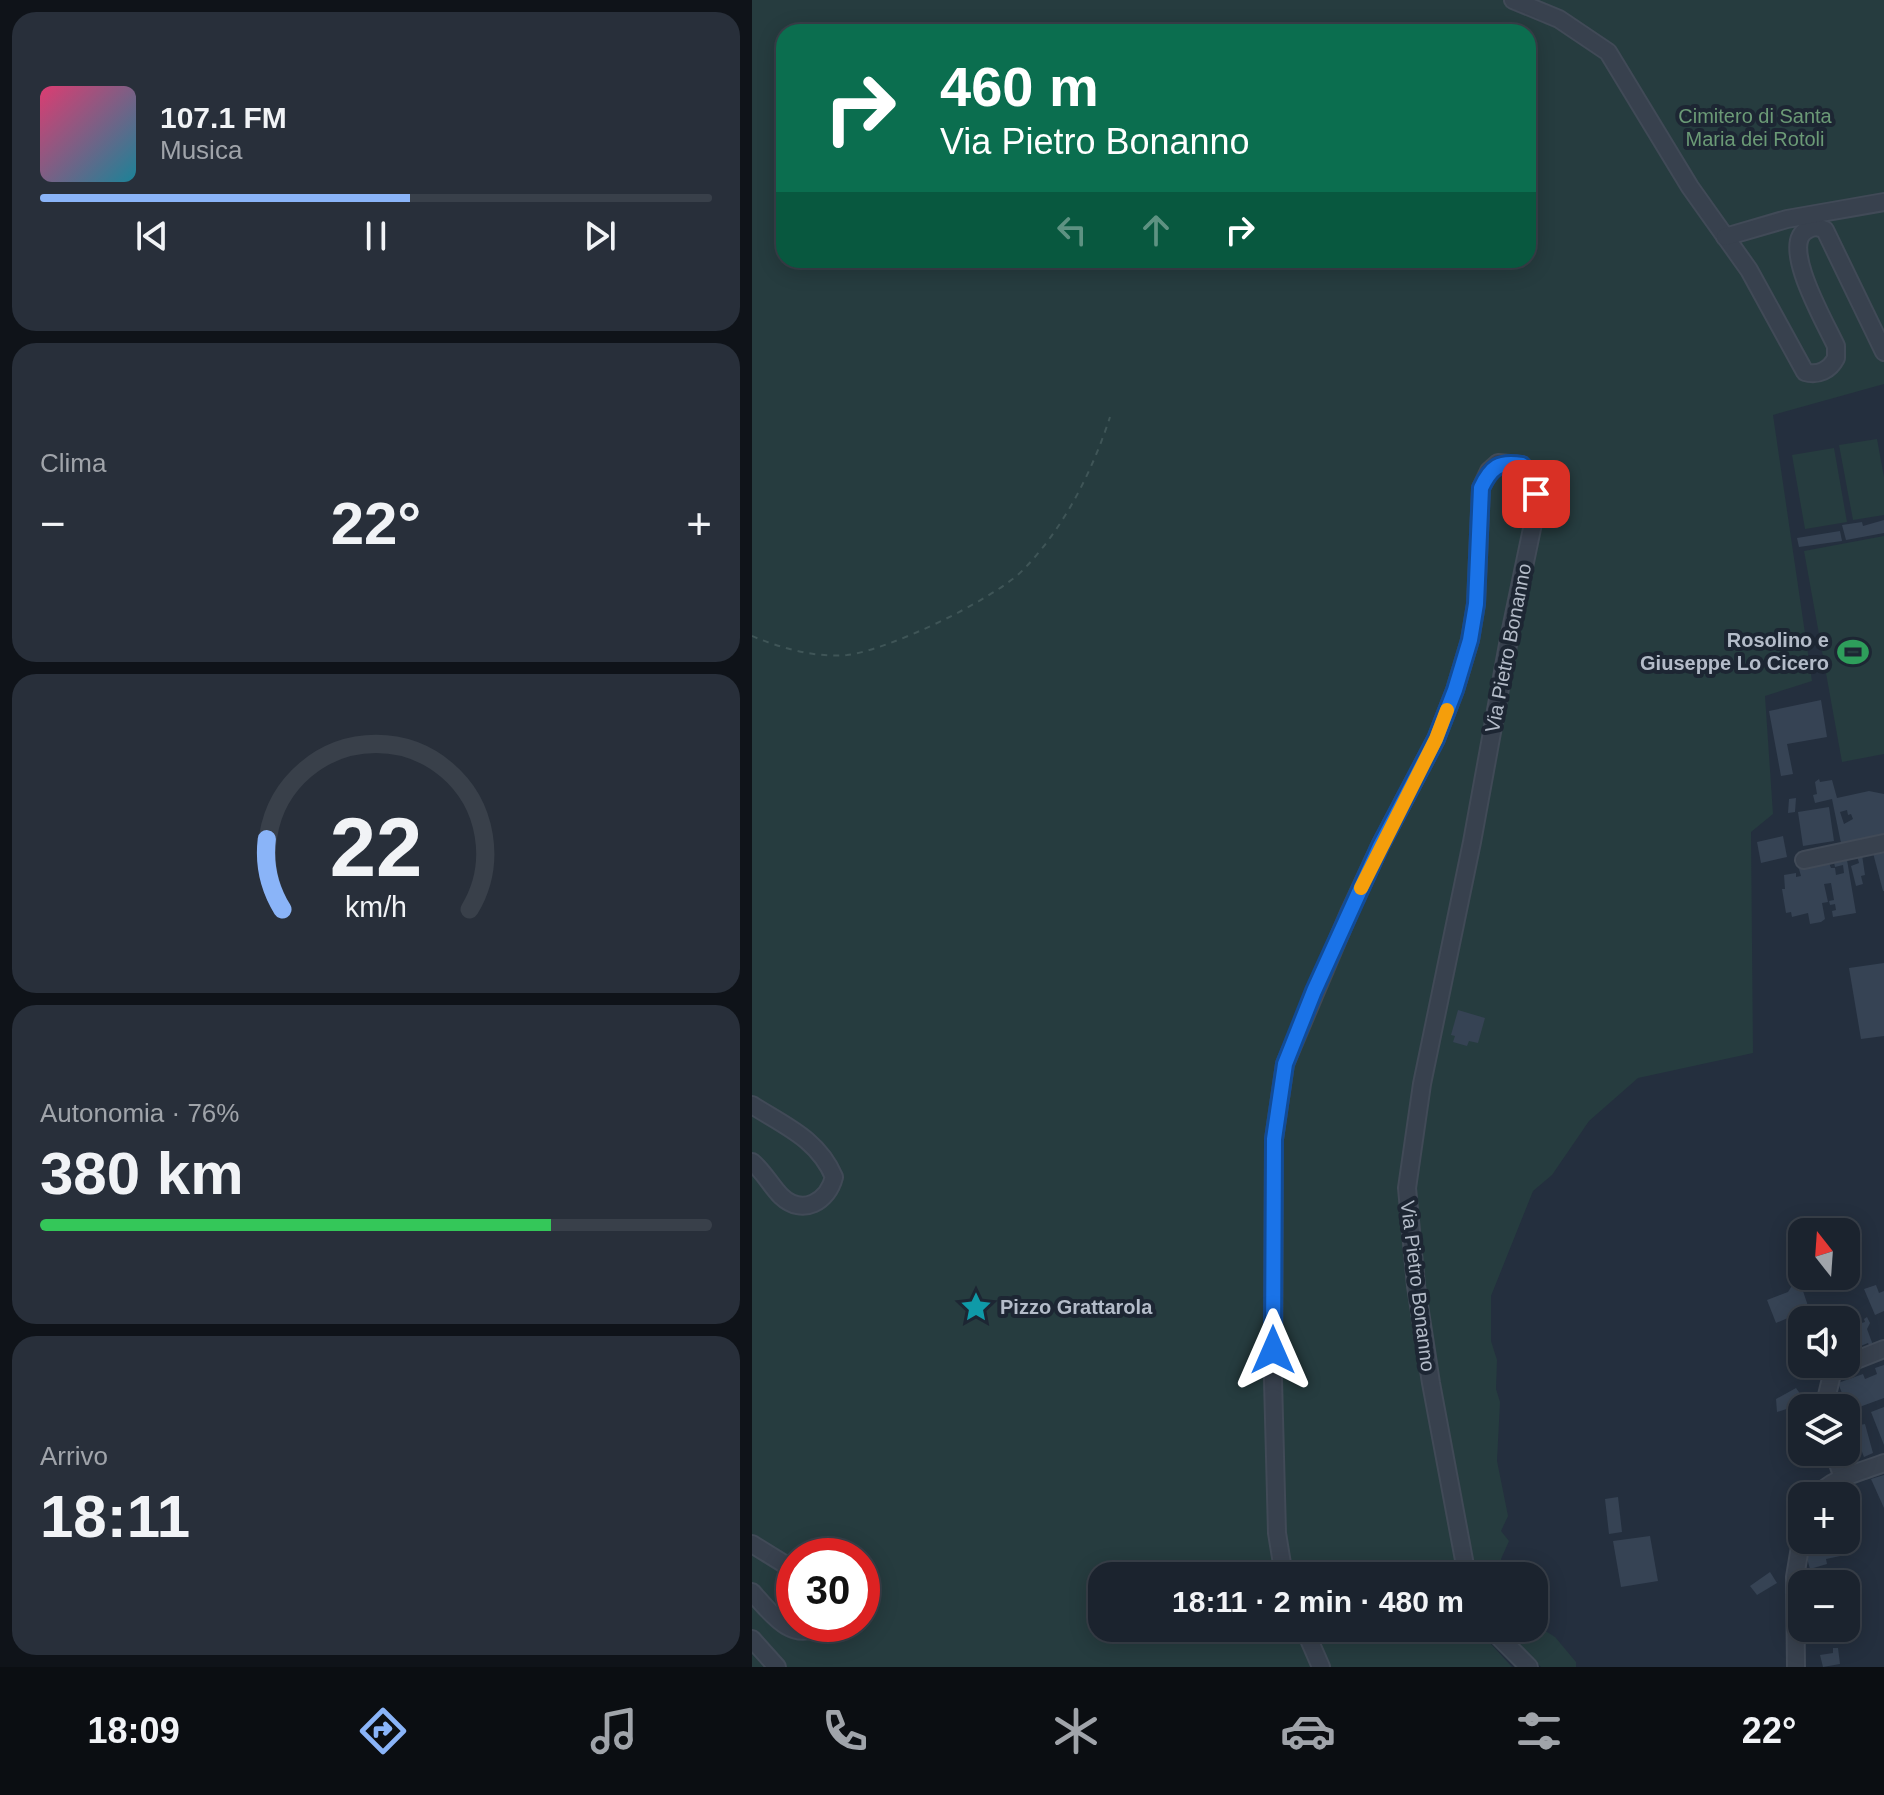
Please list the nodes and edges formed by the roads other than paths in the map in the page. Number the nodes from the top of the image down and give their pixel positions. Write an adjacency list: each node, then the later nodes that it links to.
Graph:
1 (1513, 0): 3 (street)
2 (1884, 202): 3 (street)
3 (1725, 237): 4 (street)
4 (1884, 352)
5 (1884, 843): 6 (street)
6 (1804, 860)
7 (752, 1105): 8 (street)
8 (752, 1162)
9 (1884, 1349): 10 (street)
10 (1860, 1358)
11 (1884, 1463): 13 (street)
12 (1839, 1466): 13 (street)
13 (1843, 1478): 14 (street)
14 (1836, 1482)
15 (752, 1544): 17 (street)
16 (1799, 1554): 28 (street)
17 (776, 1559)
18 (1282, 1562): 19 (street, Via Pietro Bonanno)
19 (1464, 1562)
20 (752, 1592): 21 (street)
21 (776, 1616)
22 (752, 1639): 25 (street)
23 (1310, 1642): 26 (street)
24 (1504, 1642): 27 (street)
25 (777, 1667)
26 (1321, 1667)
27 (1529, 1667)
28 (1796, 1667)

